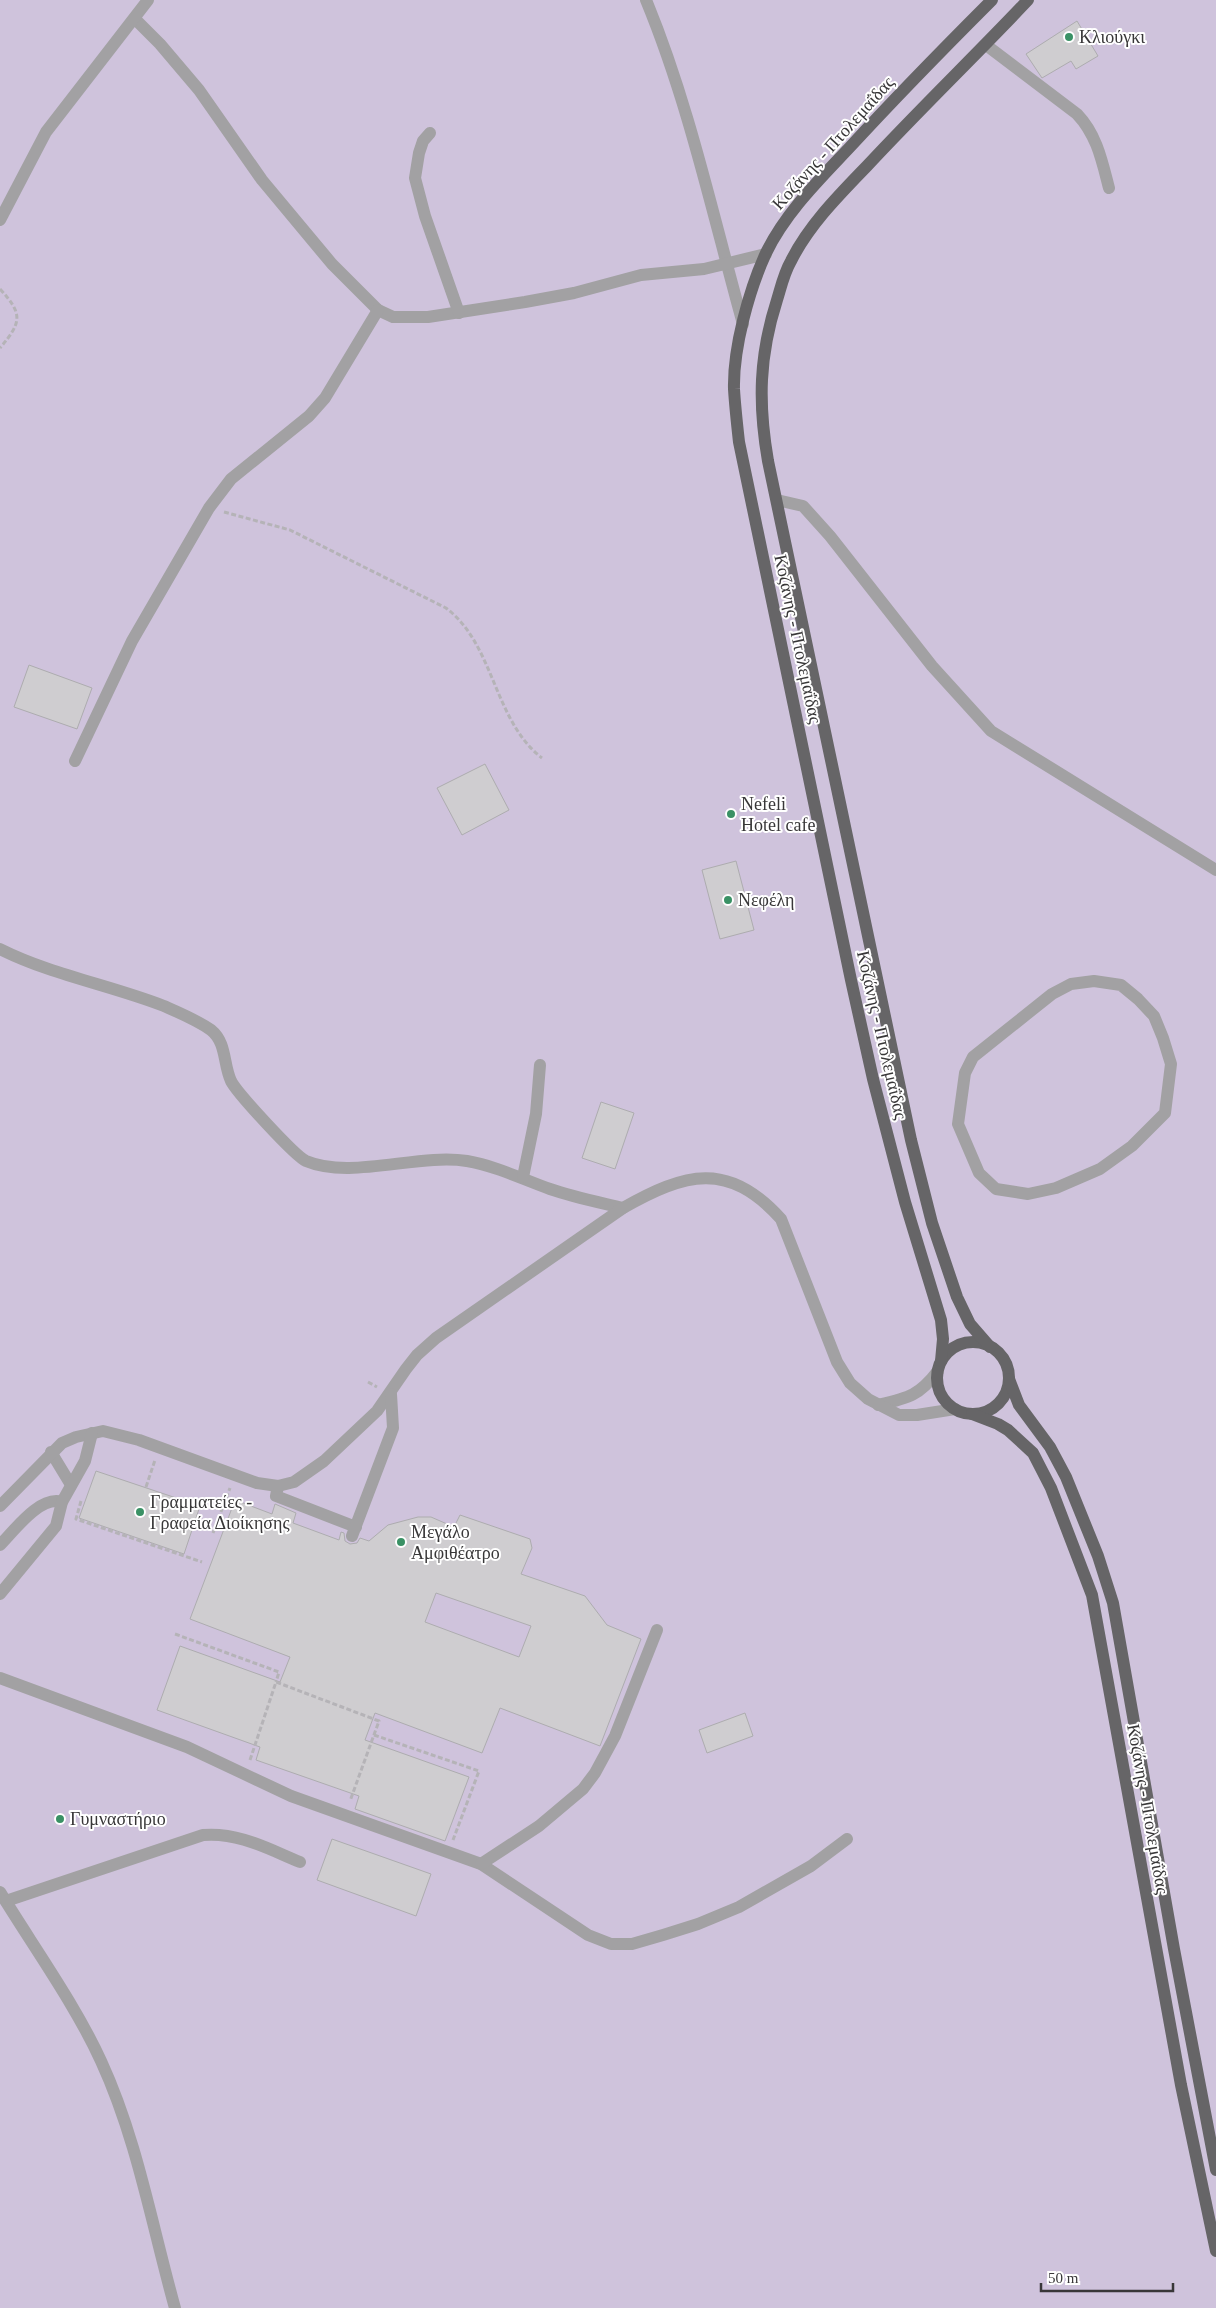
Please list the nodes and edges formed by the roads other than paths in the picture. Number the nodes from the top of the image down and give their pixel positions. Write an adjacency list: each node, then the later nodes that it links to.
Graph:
1 (148, 0): 5 (street)
2 (646, 0): 11 (street)
3 (992, 0): 10 (main road, Κοζάνης - Πτολεμαΐδας)
4 (1028, 0): 6 (main road, Κοζάνης - Πτολεμαΐδας)
5 (135, 19): 9 (street); 12 (street)
6 (986, 45): 8 (street); 15 (main road, Κοζάνης - Πτολεμαΐδας)
7 (430, 133): 13 (street)
8 (1109, 188)
9 (0, 220)
10 (766, 254): 11 (street); 14 (main road, Κοζάνης - Πτολεμαΐδας)
11 (726, 264): 13 (street); 14 (street)
12 (378, 310): 13 (street); 16 (street)
13 (459, 313)
14 (743, 324): 24 (main road, Κοζάνης - Πτολεμαΐδας)
15 (777, 500): 17 (street); 23 (main road, Κοζάνης - Πτολεμαΐδας)
16 (74, 760)
17 (1216, 870)
18 (0, 949): 20 (street)
19 (540, 1065): 20 (street)
20 (523, 1177): 22 (street)
21 (996, 1189): 21 (street)
22 (623, 1208): 26 (street); 27 (street)
23 (990, 1346): 24 (main road); 25 (main road)
24 (939, 1366): 27 (street); 28 (main road)
25 (1009, 1379): 29 (main road); 44 (main road, Κοζάνης - Πτολεμαΐδας)
26 (390, 1394): 33 (street); 33 (street)
27 (878, 1405): 28 (street)
28 (955, 1409): 29 (main road)
29 (972, 1414): 45 (main road, Κοζάνης - Πτολεμαΐδας)
30 (92, 1433): 31 (street); 32 (street); 33 (street)
31 (51, 1452): 32 (street); 35 (street)
32 (71, 1485): 34 (street)
33 (278, 1486)
34 (62, 1502): 36 (street); 37 (street)
35 (0, 1506)
36 (0, 1545)
37 (0, 1594)
38 (657, 1630): 42 (street)
39 (0, 1678): 42 (street)
40 (847, 1838): 42 (street)
41 (300, 1862): 43 (street)
42 (481, 1864)
43 (3, 1897): 46 (street)
44 (1216, 2170)
45 (1216, 2251)
46 (175, 2308)

